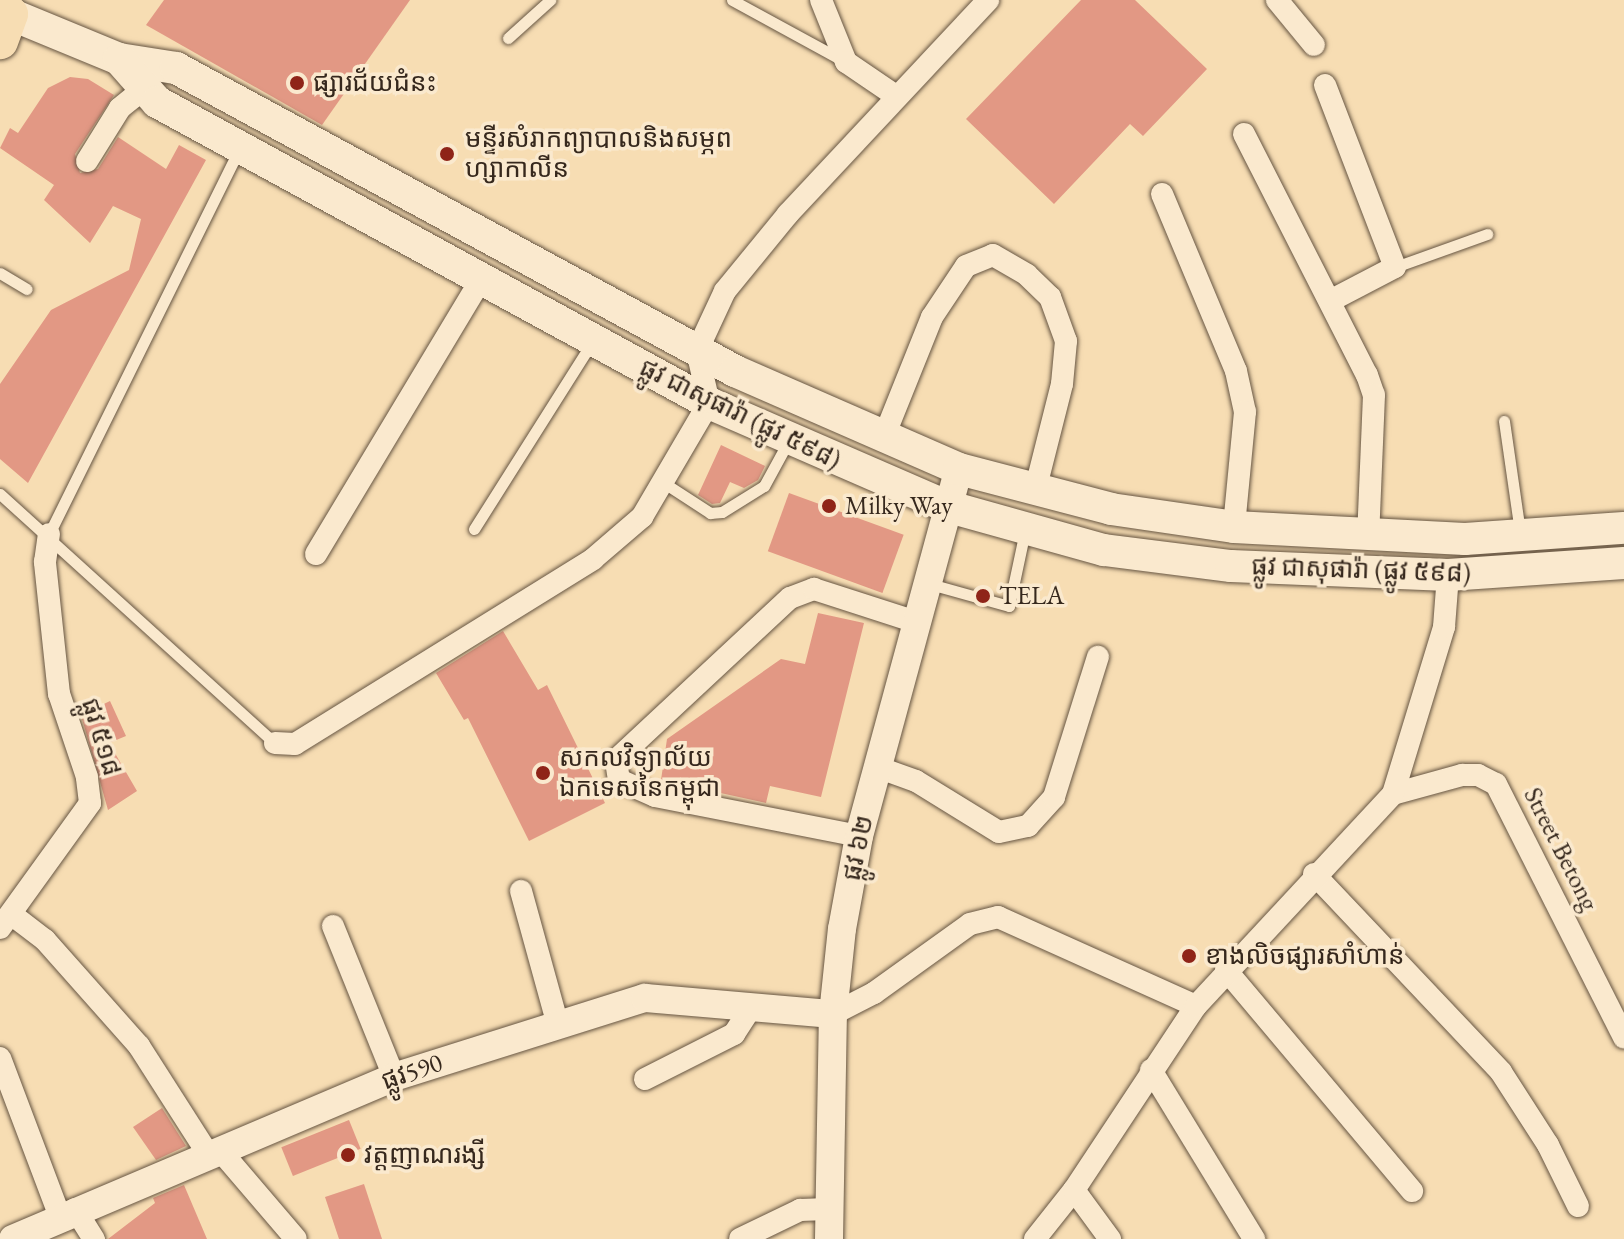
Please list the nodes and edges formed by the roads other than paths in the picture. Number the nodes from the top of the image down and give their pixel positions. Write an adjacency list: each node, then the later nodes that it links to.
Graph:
1 (550, 0): 7 (lane)
2 (732, 0): 10 (lane)
3 (821, 0): 10 (street)
4 (988, 0): 13 (street)
5 (1277, 0): 8 (street)
6 (5, 13): 9 (main road, ផ្លូវ ជាសុផារ៉ា (ផ្លូវ ៥៩៨))
7 (508, 38)
8 (1314, 45)
9 (119, 59): 12 (main road, ផ្លូវ ជាសុផារ៉ា (ផ្លូវ ៥៩៨)); 25 (main road, ផ្លូវ ជាសុផារ៉ា (ផ្លូវ ៥៩៨))
10 (846, 62): 13 (street)
11 (1325, 85): 19 (street)
12 (145, 88): 15 (main road, ផ្លូវ ជាសុផារ៉ា (ផ្លូវ ៥៩៨)); 16 (street)
13 (896, 96): 25 (street)
14 (1244, 134): 23 (street)
15 (240, 147): 21 (main road, ផ្លូវ ជាសុផារ៉ា (ផ្លូវ ៥៩៨)); 39 (lane)
16 (87, 161)
17 (1162, 194): 35 (street)
18 (1487, 234): 19 (lane)
19 (1395, 267): 23 (street)
20 (0, 273): 22 (lane)
21 (481, 279): 24 (main road, ផ្លូវ ជាសុផារ៉ា (ផ្លូវ ៥៩៨)); 42 (street)
22 (27, 289)
23 (1330, 301): 40 (street)
24 (593, 340): 26 (main road, ផ្លូវ ជាសុផារ៉ា (ផ្លូវ ៥៩៨)); 37 (lane)
25 (697, 351): 26 (street); 28 (main road, ផ្លូវ ជាសុផារ៉ា (ផ្លូវ ៥៩៨))
26 (709, 403): 29 (main road, ផ្លូវ ជាសុផារ៉ា (ផ្លូវ ៥៩៨)); 31 (street)
27 (1504, 421): 41 (lane)
28 (883, 439): 30 (main road, ផ្លូវ ជាសុផារ៉ា (ផ្លូវ ៥៩៨)); 32 (street)
29 (789, 441): 31 (lane); 34 (main road, ផ្លូវ ជាសុផារ៉ា (ផ្លូវ ៥៩៨))
30 (959, 469): 32 (main road, ផ្លូវ ជាសុផារ៉ា (ផ្លូវ ៥៩៨)); 34 (street, ផ្លូវ ៦២)
31 (661, 481): 48 (street)
32 (1035, 491): 35 (main road, ផ្លូវ ជាសុផារ៉ា (ផ្លូវ ៥៩៨))
33 (0, 494): 39 (lane)
34 (946, 506): 38 (main road, ផ្លូវ ជាសុផារ៉ា (ផ្លូវ ៥៩៨)); 45 (street, ផ្លូវ ៦២)
35 (1234, 527): 40 (main road, ផ្លូវ ជាសុផារ៉ា (ផ្លូវ ៥៩៨))
36 (1624, 528): 41 (main road, ផ្លូវ ជាសុផារ៉ា (ផ្លូវ ៥៩៨))
37 (474, 529)
38 (1026, 530): 44 (main road, ផ្លូវ ជាសុផារ៉ា (ផ្លូវ ៥៩៨)); 45 (lane)
39 (49, 534): 48 (lane); 54 (street, ផ្លូវ ៥១៨)
40 (1368, 537): 41 (main road, ផ្លូវ ជាសុផារ៉ា (ផ្លូវ ៥៩៨))
41 (1520, 537)
42 (316, 554)
43 (1624, 563): 44 (main road, ផ្លូវ ជាសុផារ៉ា (ផ្លូវ ៥៩៨))
44 (1448, 575): 50 (street)
45 (926, 583): 46 (street, ផ្លូវ ៦២)
46 (916, 622): 49 (street, ផ្លូវ ៦២); 51 (street)
47 (1098, 657): 49 (street)
48 (275, 743)
49 (877, 767): 51 (street, ផ្លូវ ៦២)
50 (1393, 794): 52 (street); 61 (street, Street Betong)
51 (859, 836): 59 (street, ផ្លូវ ៦២)
52 (1314, 874): 56 (street); 69 (street)
53 (521, 891): 60 (street)
54 (6, 921): 66 (street)
55 (333, 926): 64 (street)
56 (1226, 970): 57 (street); 68 (street)
57 (1196, 1006): 59 (street); 63 (street)
58 (749, 1011): 59 (street, ផ្លូវ590); 60 (street, ផ្លូវ590); 65 (street)
59 (833, 1014): 70 (street, ផ្លូវ ៦២)
60 (558, 1025): 64 (street, ផ្លូវ590)
61 (1624, 1037)
62 (0, 1058): 71 (street)
63 (1151, 1070): 67 (street); 79 (street)
64 (394, 1077): 66 (street, ផ្លូវ590)
65 (645, 1079)
66 (214, 1151): 71 (street, ផ្លូវ590); 74 (street)
67 (1074, 1190): 77 (street); 78 (street)
68 (1412, 1191)
69 (1578, 1206)
70 (828, 1209): 75 (street); 76 (street, ផ្លូវ ៦២)
71 (68, 1213): 72 (street, ផ្លូវ590); 73 (street)
72 (13, 1239)
73 (94, 1239)
74 (296, 1239)
75 (740, 1239)
76 (829, 1239)
77 (1035, 1239)
78 (1110, 1239)
79 (1254, 1239)

